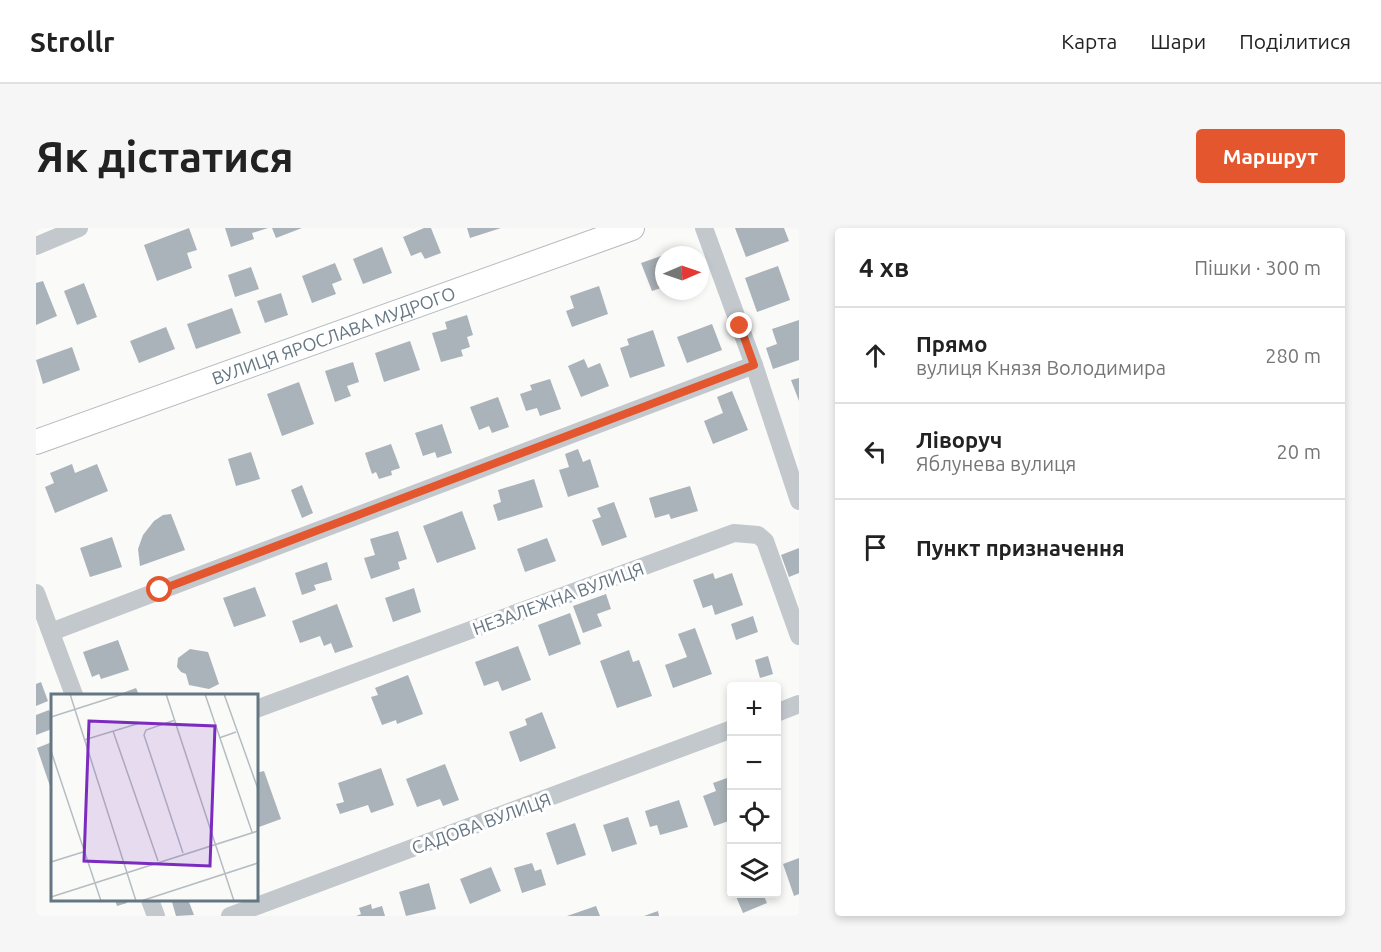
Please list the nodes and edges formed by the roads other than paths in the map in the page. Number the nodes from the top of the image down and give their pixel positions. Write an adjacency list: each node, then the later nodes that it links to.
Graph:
1 (79, 228): 4 (street)
2 (633, 228): 6 (main road, ВУЛИЦЯ ЯРОСЛАВА МУДРОГО)
3 (704, 228): 5 (street)
4 (36, 246)
5 (754, 365): 7 (street); 9 (street)
6 (36, 442)
7 (799, 501)
8 (36, 593): 9 (street)
9 (51, 632): 11 (street)
10 (799, 636): 13 (street, НЕЗАЛЕЖНА ВУЛИЦЯ)
11 (73, 694)
12 (799, 704): 14 (street)
13 (258, 708)
14 (781, 711)
15 (727, 731): 18 (street, САДОВА ВУЛИЦЯ)
16 (150, 901): 17 (street)
17 (156, 916)
18 (230, 916)

